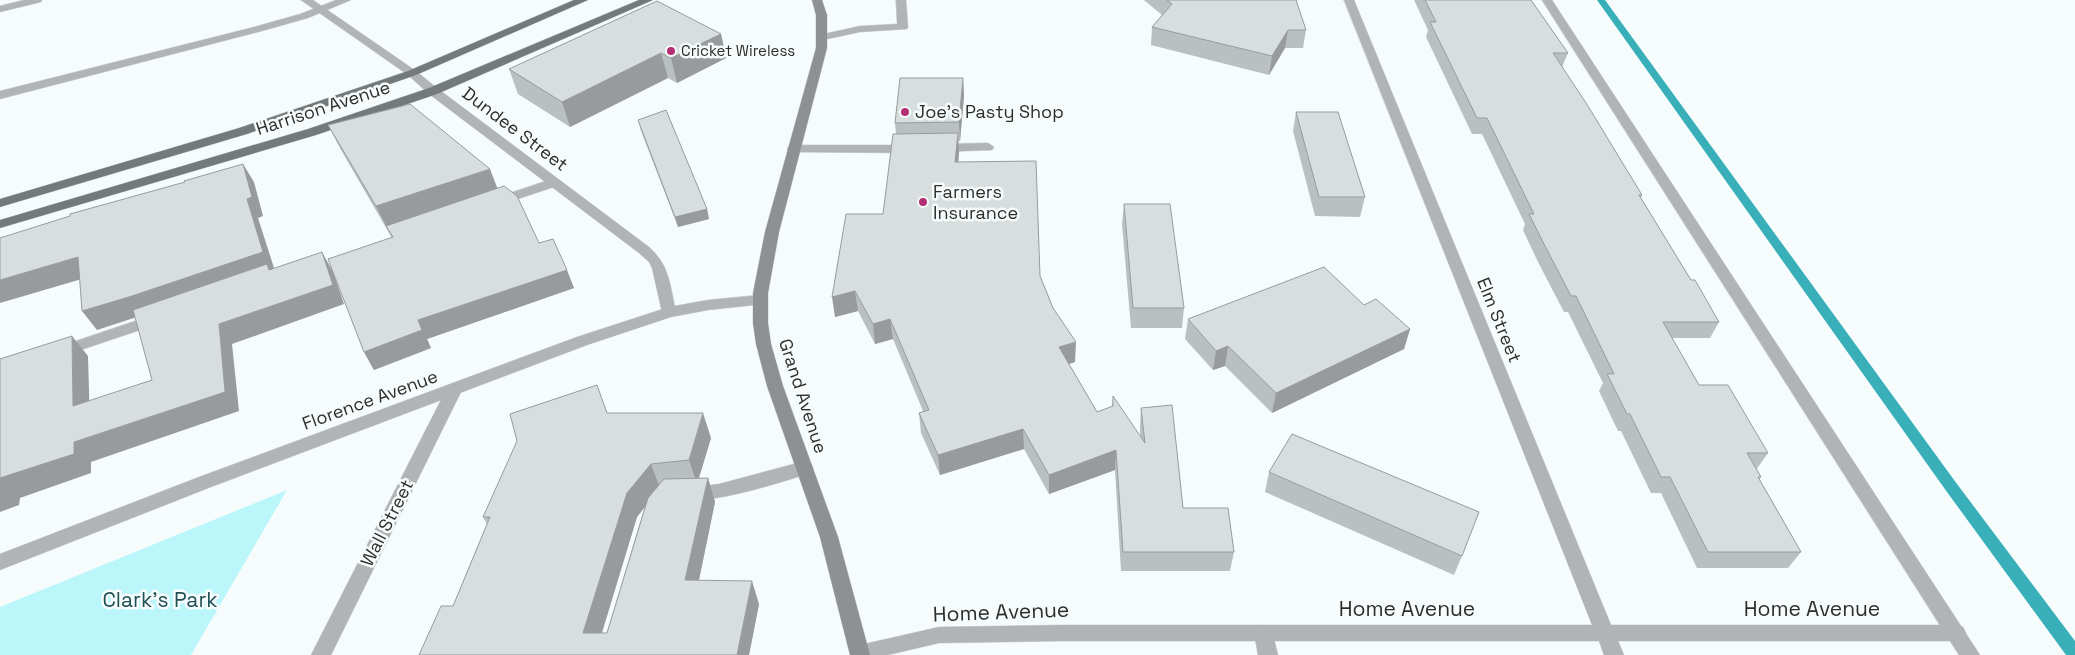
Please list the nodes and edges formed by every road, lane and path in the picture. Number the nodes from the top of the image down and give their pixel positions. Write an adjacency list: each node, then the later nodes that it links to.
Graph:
1 (37, 0): 10 (street)
2 (306, 0): 11 (street, Dundee Street)
3 (346, 0): 11 (street)
4 (584, 0): 13 (main road, Harrison Avenue)
5 (648, 0): 14 (main road, Harrison Avenue)
6 (817, 0): 12 (main road, Grand Avenue)
7 (901, 0): 12 (street)
8 (1349, 0): 31 (street, Elm Street)
9 (1547, 0): 32 (street)
10 (0, 9)
11 (320, 10): 13 (street, Dundee Street); 15 (street)
12 (823, 37): 17 (main road, Grand Avenue)
13 (412, 73): 14 (street, Dundee Street); 19 (main road, Harrison Avenue)
14 (433, 91): 18 (street, Dundee Street); 21 (main road, Harrison Avenue)
15 (0, 96)
16 (988, 147): 17 (street)
17 (793, 149): 22 (main road, Grand Avenue)
18 (555, 182): 20 (street); 23 (street, Dundee Street)
19 (0, 203)
20 (481, 207)
21 (0, 224)
22 (760, 300): 23 (street, Florence Avenue); 27 (main road, Grand Avenue)
23 (669, 312): 26 (street, Florence Avenue)
24 (167, 315): 25 (street)
25 (46, 356)
26 (454, 390): 29 (street, Florence Avenue); 34 (street, Wall Street)
27 (805, 468): 28 (street); 33 (main road, Grand Avenue)
28 (676, 494)
29 (0, 562)
30 (1264, 633): 31 (street, Home Avenue); 33 (street, Home Avenue); 35 (street)
31 (1605, 633): 32 (street, Home Avenue); 36 (street, Elm Street)
32 (1956, 633): 37 (street)
33 (860, 654)
34 (321, 655)
35 (1268, 655)
36 (1614, 655)
37 (1970, 655)

